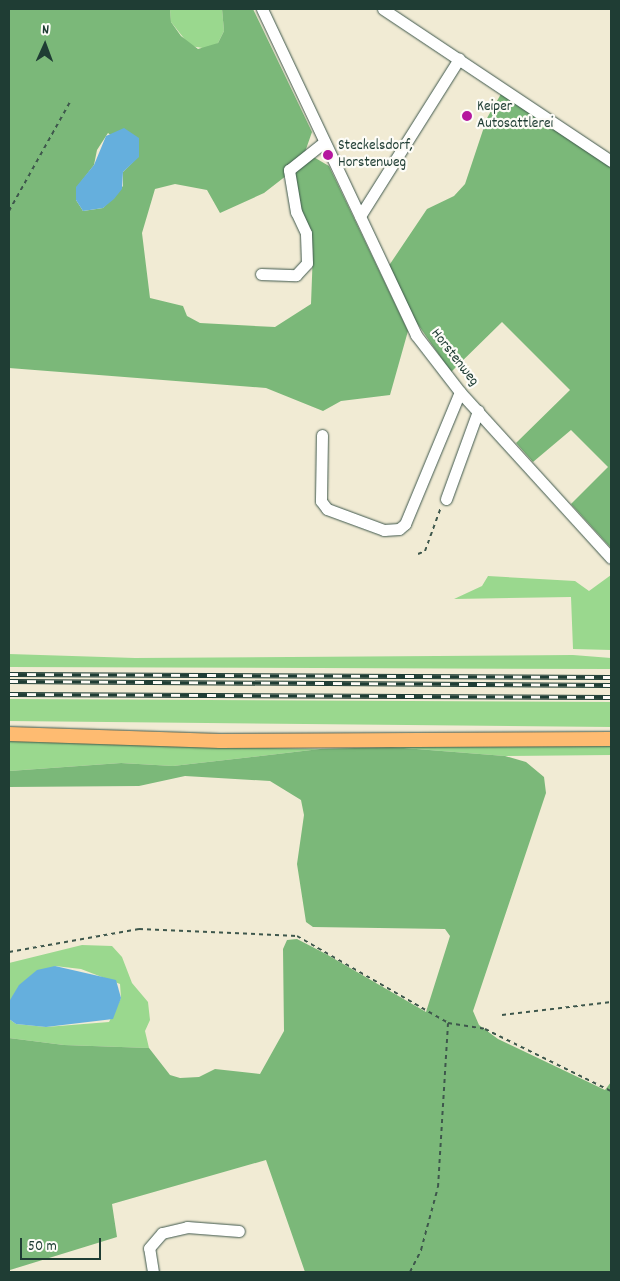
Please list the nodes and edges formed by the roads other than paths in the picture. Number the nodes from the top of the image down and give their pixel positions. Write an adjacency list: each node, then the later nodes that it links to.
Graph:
1 (262, 9): 4 (street, Horstenweg)
2 (383, 9): 3 (street)
3 (459, 59): 5 (street); 6 (street)
4 (323, 144): 6 (street, Horstenweg); 7 (street)
5 (611, 161)
6 (360, 216): 8 (street, Horstenweg)
7 (261, 274)
8 (460, 392): 9 (street, Horstenweg); 10 (street)
9 (478, 411): 11 (street); 12 (street, Horstenweg)
10 (322, 435)
11 (446, 498)
12 (611, 558)
13 (9, 734): 14 (main road)
14 (611, 738)
15 (239, 1231): 16 (street)
16 (153, 1272)

